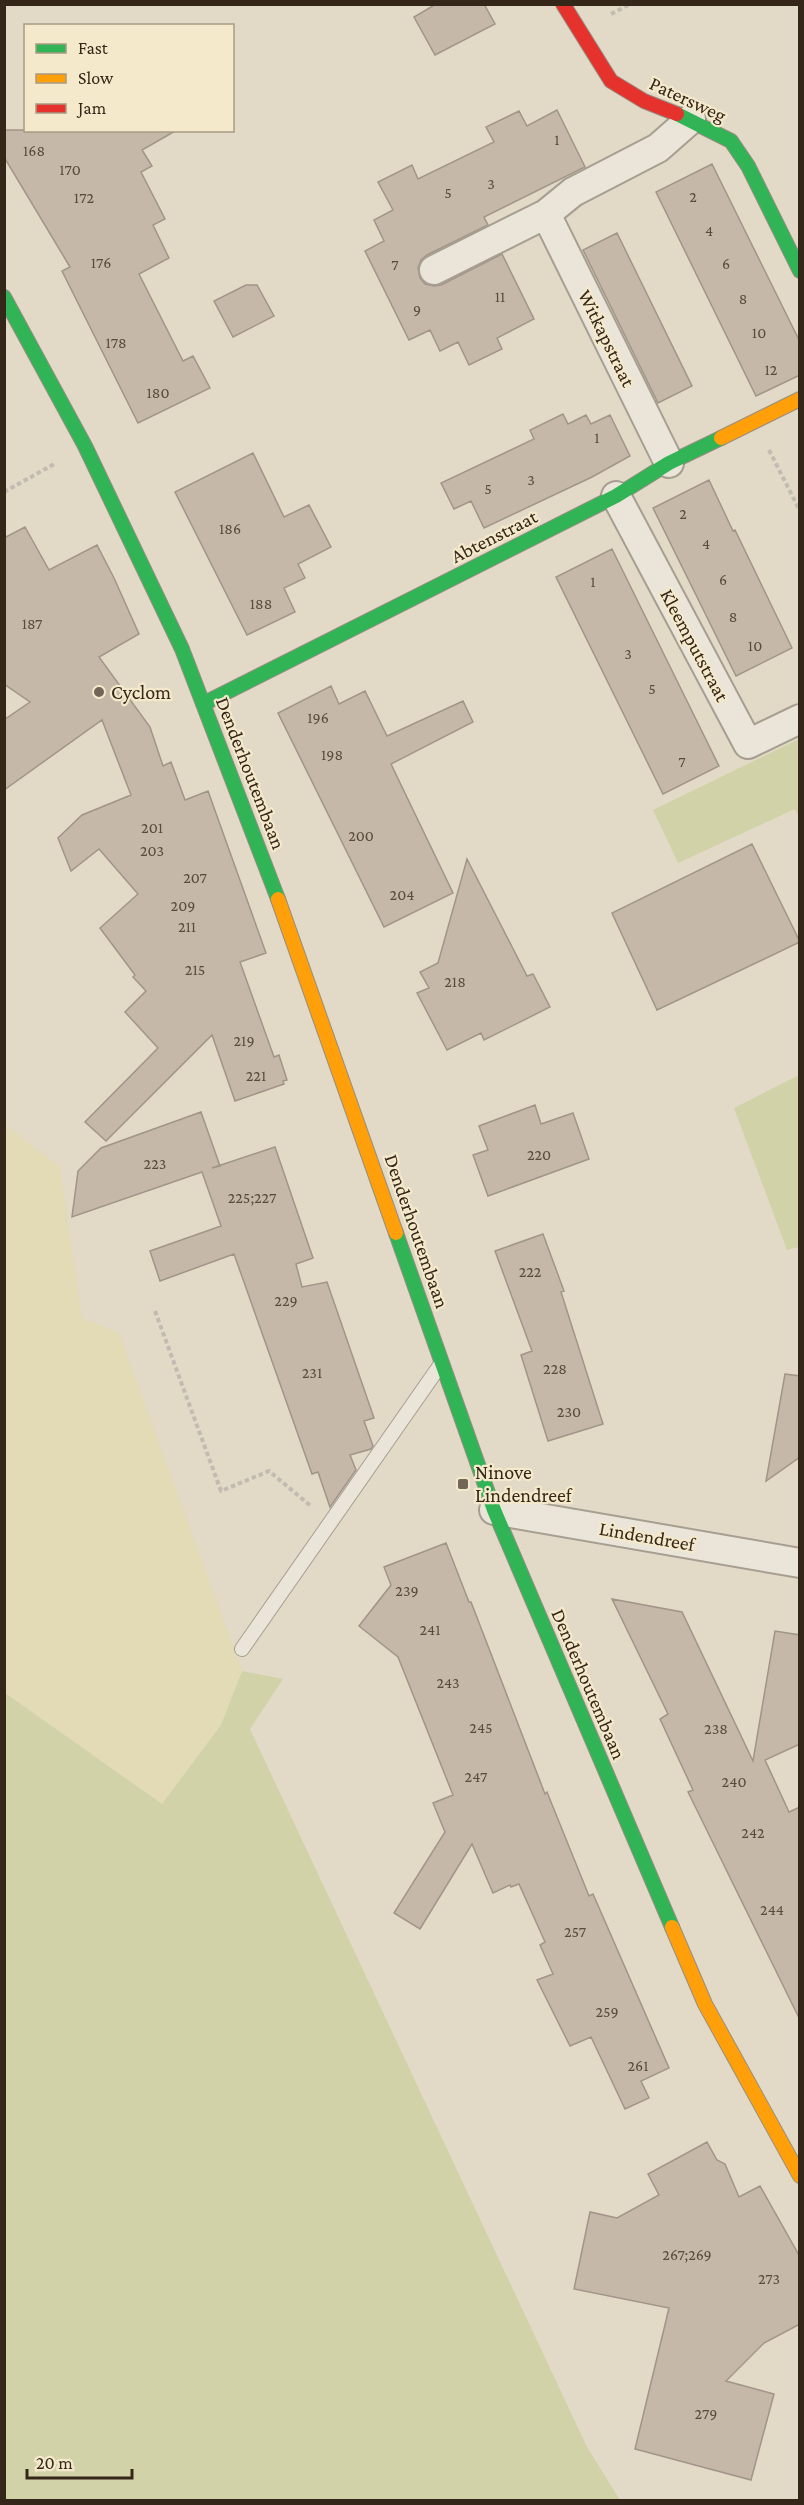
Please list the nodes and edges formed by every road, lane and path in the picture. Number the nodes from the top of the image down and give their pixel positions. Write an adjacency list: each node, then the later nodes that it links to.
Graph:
1 (563, 4): 2 (street, Patersweg)
2 (691, 119): 3 (street); 5 (street, Patersweg)
3 (546, 214): 4 (street); 10 (street, Witkapstraat)
4 (434, 270)
5 (800, 271)
6 (4, 297): 9 (street, Denderhoutembaan)
7 (800, 399): 8 (street, Abtenstraat)
8 (756, 421): 10 (street, Abtenstraat); 13 (path)
9 (85, 446): 11 (path); 14 (street, Denderhoutembaan)
10 (669, 463): 12 (street, Abtenstraat)
11 (4, 492)
12 (616, 496): 14 (street, Abtenstraat); 15 (street, Kleemputstraat)
13 (800, 511)
14 (203, 704): 17 (street, Denderhoutembaan)
15 (800, 719)
16 (155, 1311): 19 (path)
17 (442, 1362): 18 (street, Denderhoutembaan); 19 (lane)
18 (494, 1510): 20 (street, Lindendreef); 22 (street, Denderhoutembaan)
19 (332, 1523): 21 (lane)
20 (800, 1563)
21 (242, 1649)
22 (800, 2176)

